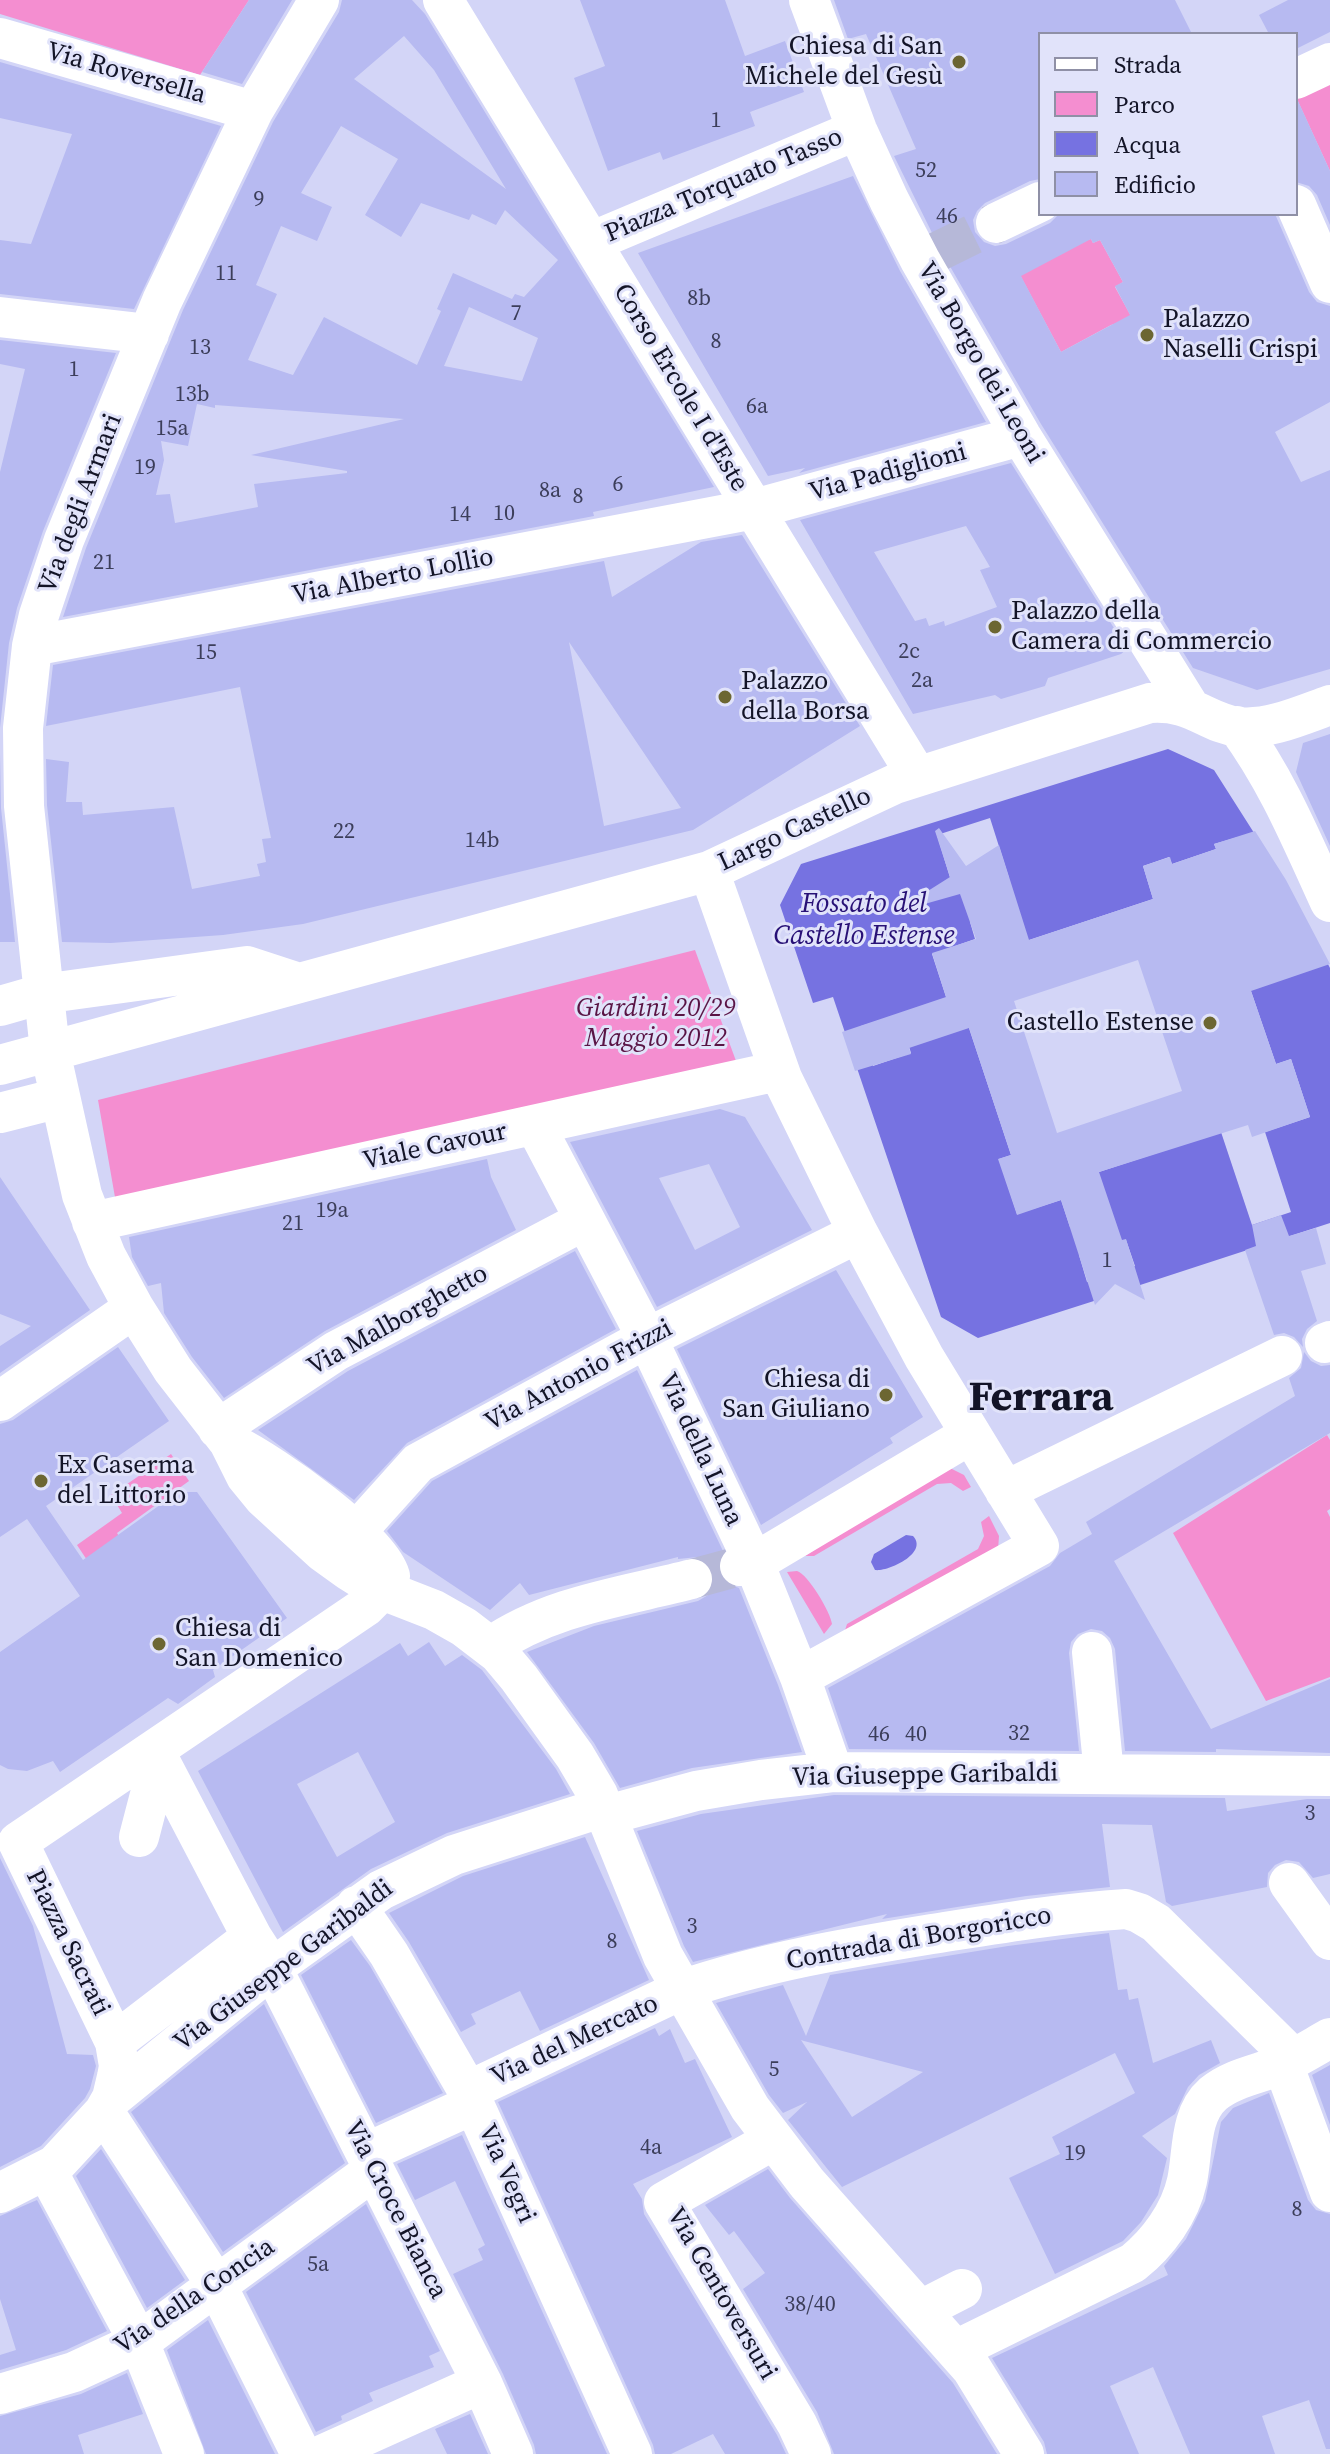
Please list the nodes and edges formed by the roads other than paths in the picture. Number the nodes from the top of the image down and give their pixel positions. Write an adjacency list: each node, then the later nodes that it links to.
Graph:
1 (319, 0): 7 (street, Via degli Armari)
2 (443, 0): 12 (street, Corso Ercole I d'Este)
3 (809, 0): 8 (street, Via Borgo dei Leoni)
4 (0, 38): 7 (street, Via Roversella)
5 (1330, 63): 6 (street)
6 (1298, 78)
7 (253, 111): 15 (street, Via degli Armari)
8 (857, 130): 12 (street, Piazza Torquato Tasso); 16 (street, Via Borgo dei Leoni)
9 (1038, 203): 11 (street)
10 (1298, 210): 13 (street)
11 (996, 223)
12 (591, 242): 17 (street, Corso Ercole I d'Este)
13 (1330, 283)
14 (0, 317): 15 (street)
15 (149, 334): 18 (street, Via degli Armari)
16 (1021, 436): 17 (street, Via Padiglioni); 20 (street, Via Borgo dei Leoni)
17 (754, 509): 18 (street, Via Alberto Lollio); 22 (street, Corso Ercole I d'Este)
18 (32, 646): 26 (street, Via degli Armari)
19 (1330, 705): 21 (street)
20 (1189, 706): 21 (street, Largo Castello); 22 (street, Largo Castello)
21 (1237, 726): 24 (street)
22 (917, 776): 23 (street, Largo Castello)
23 (709, 871): 25 (street); 30 (street, Largo Castello)
24 (1330, 902)
25 (299, 983): 26 (street); 28 (street)
26 (42, 994): 27 (street); 28 (street, Via degli Armari)
27 (0, 1006)
28 (50, 1051): 29 (street); 31 (street, Via degli Armari)
29 (0, 1065)
30 (778, 1071): 33 (street, Viale Cavour); 36 (street, Largo Castello)
31 (59, 1098): 32 (street); 35 (street, Via degli Armari)
32 (0, 1113)
33 (535, 1125): 34 (street, Via della Luna); 35 (street, Viale Cavour)
34 (583, 1221): 38 (street, Via della Luna); 42 (street, Via Malborghetto)
35 (92, 1222): 37 (street, Via degli Armari)
36 (858, 1233): 38 (street, Via Antonio Frizzi); 41 (street, Largo Castello)
37 (134, 1308): 40 (street); 42 (street, Via degli Armari)
38 (647, 1338): 44 (street, Via Antonio Frizzi); 45 (street, Via della Luna)
39 (1282, 1356): 43 (street)
40 (0, 1401)
41 (971, 1434): 43 (street, Largo Castello); 45 (street)
42 (223, 1436): 44 (street)
43 (1005, 1491): 51 (street, Largo Castello)
44 (336, 1551): 47 (street); 48 (street)
45 (747, 1565): 51 (street, Via della Luna)
46 (692, 1579): 49 (street)
47 (382, 1590): 48 (street, Piazza Sacrati); 49 (street)
48 (344, 1622): 52 (street, Piazza Sacrati)
49 (490, 1647): 57 (street)
50 (1092, 1652): 55 (street)
51 (800, 1677): 53 (street)
52 (157, 1755): 54 (street, Piazza Sacrati); 54 (street); 61 (street)
53 (833, 1772): 55 (street, Via Giuseppe Garibaldi); 57 (street, Via Giuseppe Garibaldi)
54 (120, 1773): 64 (street, Piazza Sacrati)
55 (1104, 1774): 56 (street, Via Giuseppe Garibaldi)
56 (1330, 1776)
57 (605, 1811): 59 (street, Via Giuseppe Garibaldi); 62 (street)
58 (1289, 1883): 60 (street)
59 (356, 1906): 61 (street, Via Giuseppe Garibaldi); 66 (street, Via Vegri)
60 (1330, 1940)
61 (262, 1953): 64 (street, Piazza Sacrati); 67 (street, Via Giuseppe Garibaldi); 69 (street, Via Croce Bianca)
62 (681, 1990): 65 (street, Contrada di Borgoricco); 66 (street, Via del Mercato); 68 (street)
63 (1330, 2038): 65 (street)
64 (115, 2042): 67 (street)
65 (1283, 2064): 71 (street); 77 (street)
66 (471, 2097): 69 (street, Via della Concia); 84 (street, Via Vegri)
67 (108, 2105): 70 (street, Via Giuseppe Garibaldi); 73 (street)
68 (773, 2140): 75 (street); 85 (street, Via Centoversuri)
69 (370, 2162): 73 (street, Via della Concia); 78 (street, Via Croce Bianca)
70 (47, 2171): 72 (street, Via Giuseppe Garibaldi); 76 (street)
71 (1330, 2192)
72 (0, 2193)
73 (217, 2286): 76 (street, Via della Concia); 81 (street)
74 (962, 2289): 75 (street)
75 (921, 2310): 77 (street)
76 (139, 2342): 79 (street, Via della Concia); 80 (street)
77 (956, 2350): 86 (street)
78 (482, 2383): 82 (street); 83 (street, Via Croce Bianca)
79 (0, 2394)
80 (184, 2454)
81 (301, 2454)
82 (324, 2454)
83 (513, 2454)
84 (632, 2454)
85 (811, 2454)
86 (1024, 2454)

